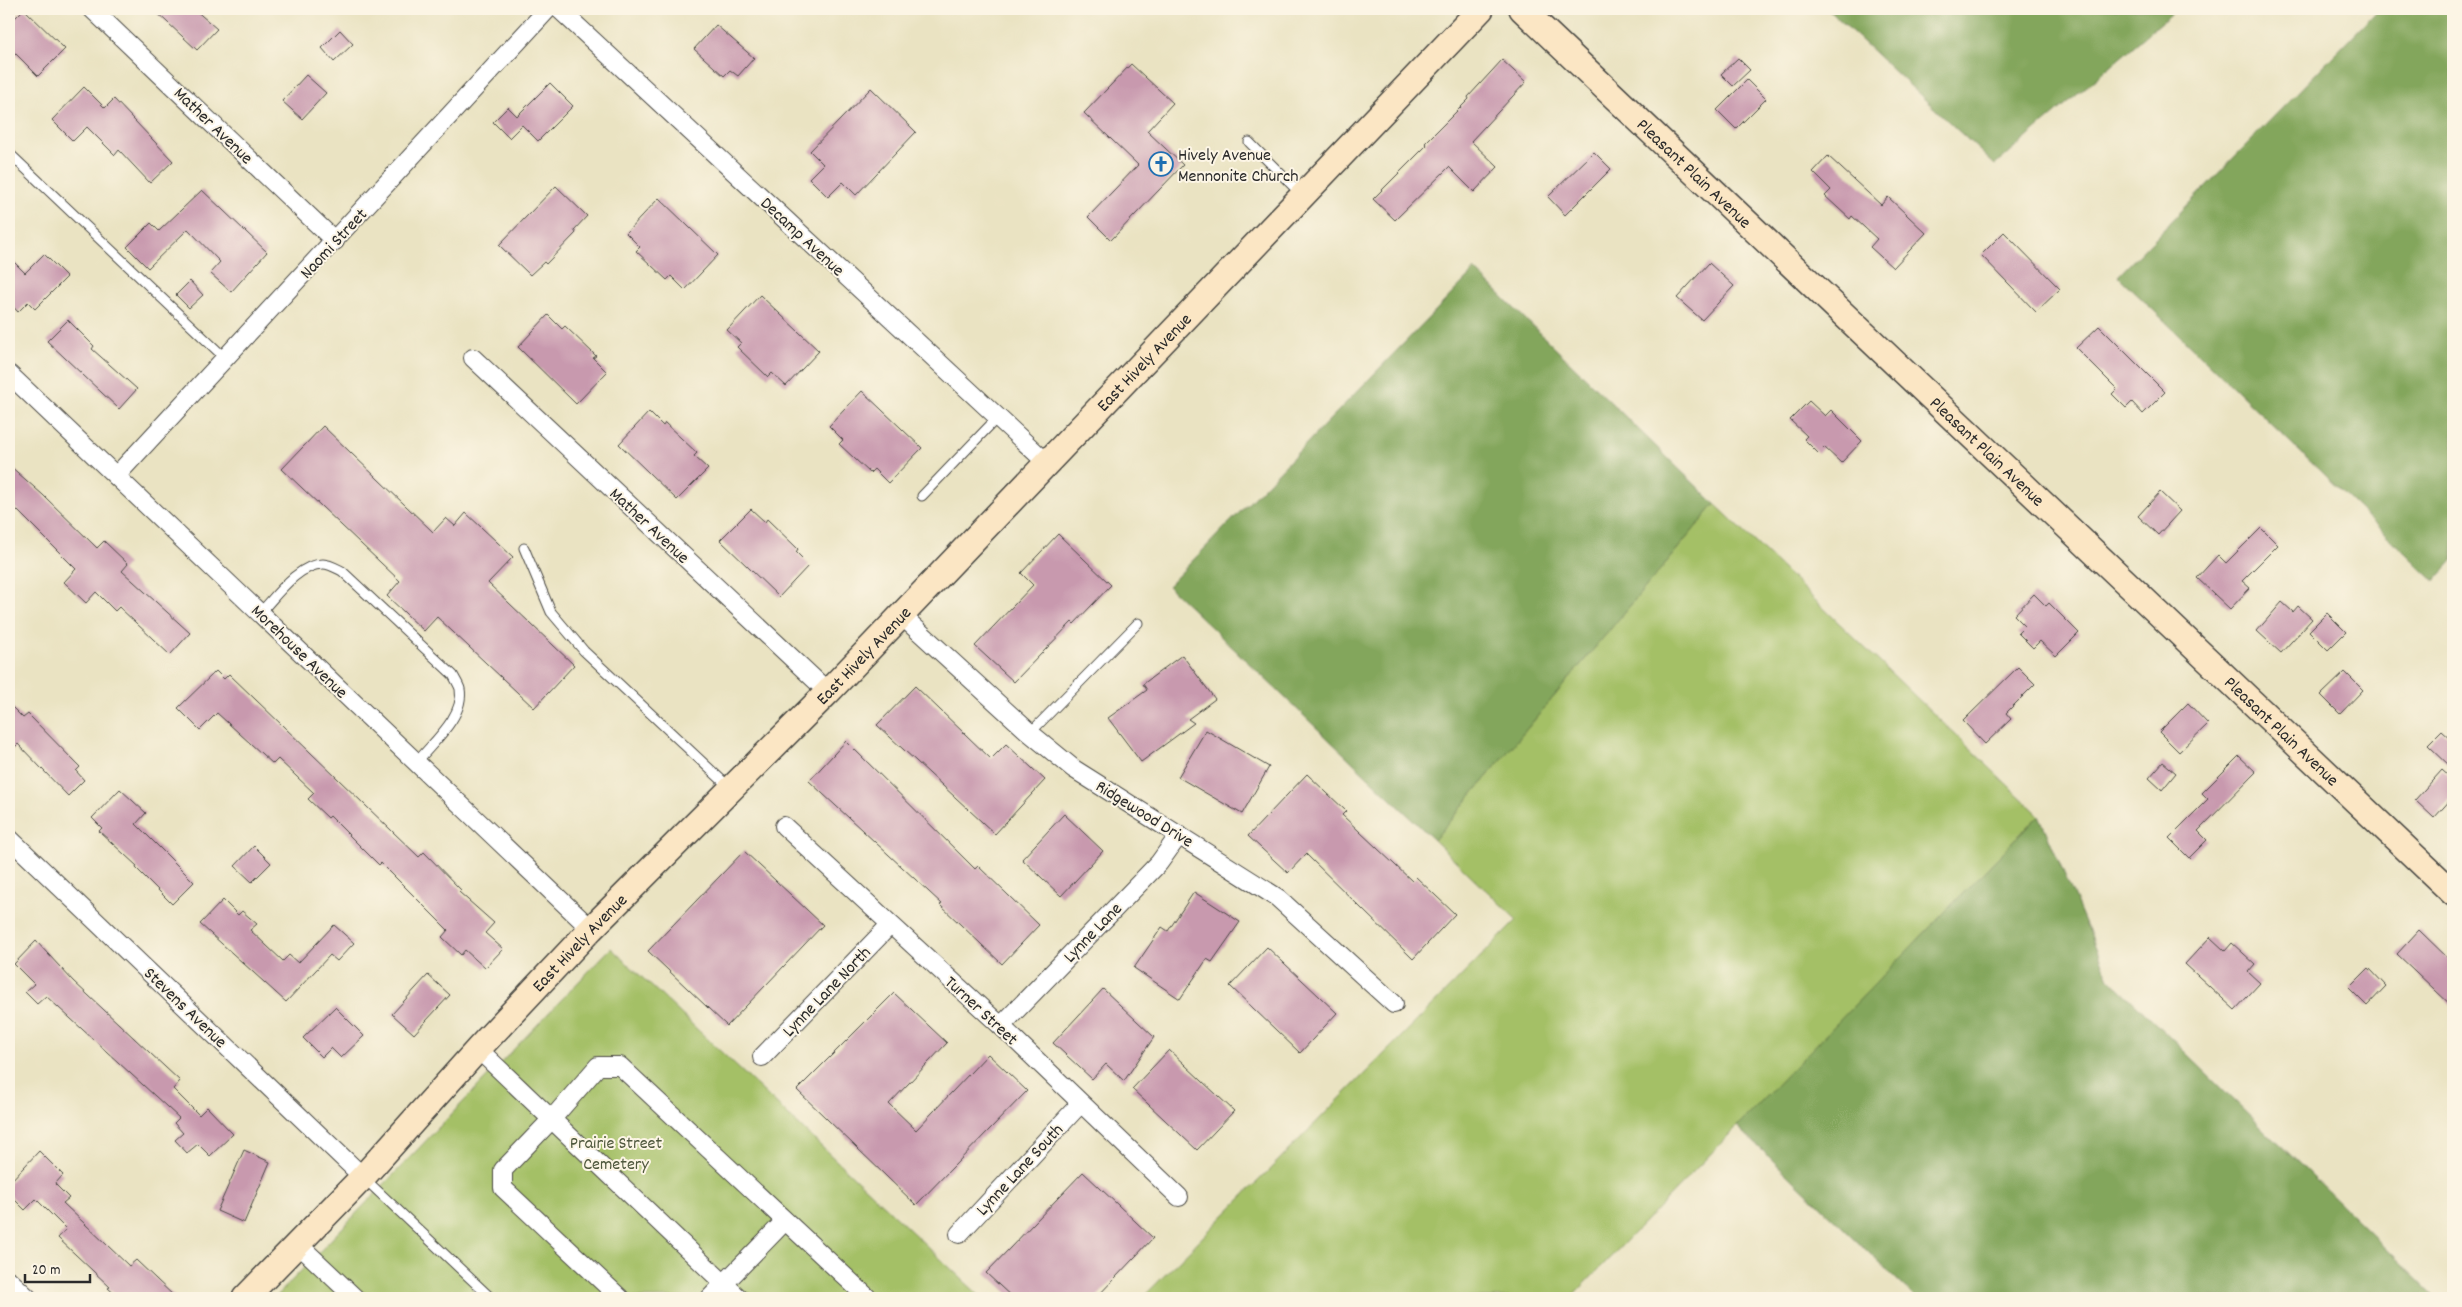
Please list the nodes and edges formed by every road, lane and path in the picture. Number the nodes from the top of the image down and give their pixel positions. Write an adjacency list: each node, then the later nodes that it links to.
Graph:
1 (92, 9): 9 (street, Mather Avenue)
2 (548, 9): 9 (street, Naomi Street)
3 (559, 9): 13 (street, Decamp Avenue)
4 (1481, 9): 8 (street, East Hively Avenue)
5 (1522, 9): 28 (street, Pleasant Plain Avenue)
6 (1249, 142): 8 (lane)
7 (9, 153): 11 (lane)
8 (1302, 196): 14 (street, East Hively Avenue)
9 (335, 241): 11 (street, Naomi Street)
10 (473, 358): 21 (street, Mather Avenue)
11 (226, 359): 15 (street, Naomi Street)
12 (9, 374): 15 (street, Morehouse Avenue)
13 (997, 418): 14 (street, Decamp Avenue); 16 (lane)
14 (1047, 463): 19 (street, East Hively Avenue)
15 (116, 476): 18 (street, Morehouse Avenue)
16 (922, 496)
17 (524, 548): 24 (lane)
18 (260, 613): 23 (street, Morehouse Avenue); 23 (lane)
19 (901, 616): 21 (street, East Hively Avenue); 22 (street, Ridgewood Drive)
20 (1138, 623): 22 (lane)
21 (828, 692): 24 (street, East Hively Avenue)
22 (1030, 733): 26 (street, Ridgewood Drive)
23 (416, 762): 30 (street, Morehouse Avenue)
24 (731, 789): 30 (street, East Hively Avenue)
25 (784, 826): 29 (street, Turner Street)
26 (1180, 835): 31 (street, Ridgewood Drive); 32 (street, Lynne Lane)
27 (9, 838): 37 (street, Stevens Avenue)
28 (2453, 893)
29 (890, 925): 32 (street, Turner Street); 34 (street, Lynne Lane North)
30 (591, 929): 33 (street, East Hively Avenue)
31 (1394, 1004)
32 (1001, 1026): 35 (street, Turner Street)
33 (478, 1049): 36 (street); 37 (street, East Hively Avenue)
34 (762, 1058)
35 (1080, 1104): 38 (street, Turner Street); 40 (street, Lynne Lane South)
36 (551, 1120): 39 (street); 43 (street); 48 (street)
37 (363, 1177): 41 (street, East Hively Avenue); 47 (lane)
38 (1179, 1197)
39 (784, 1221): 43 (street); 51 (street)
40 (959, 1234)
41 (298, 1244): 45 (street, East Hively Avenue); 46 (street)
42 (9, 1280): 44 (street)
43 (724, 1284): 49 (street); 50 (street)
44 (28, 1298)
45 (245, 1298)
46 (355, 1298)
47 (491, 1298)
48 (620, 1298)
49 (710, 1298)
50 (740, 1298)
51 (868, 1298)

